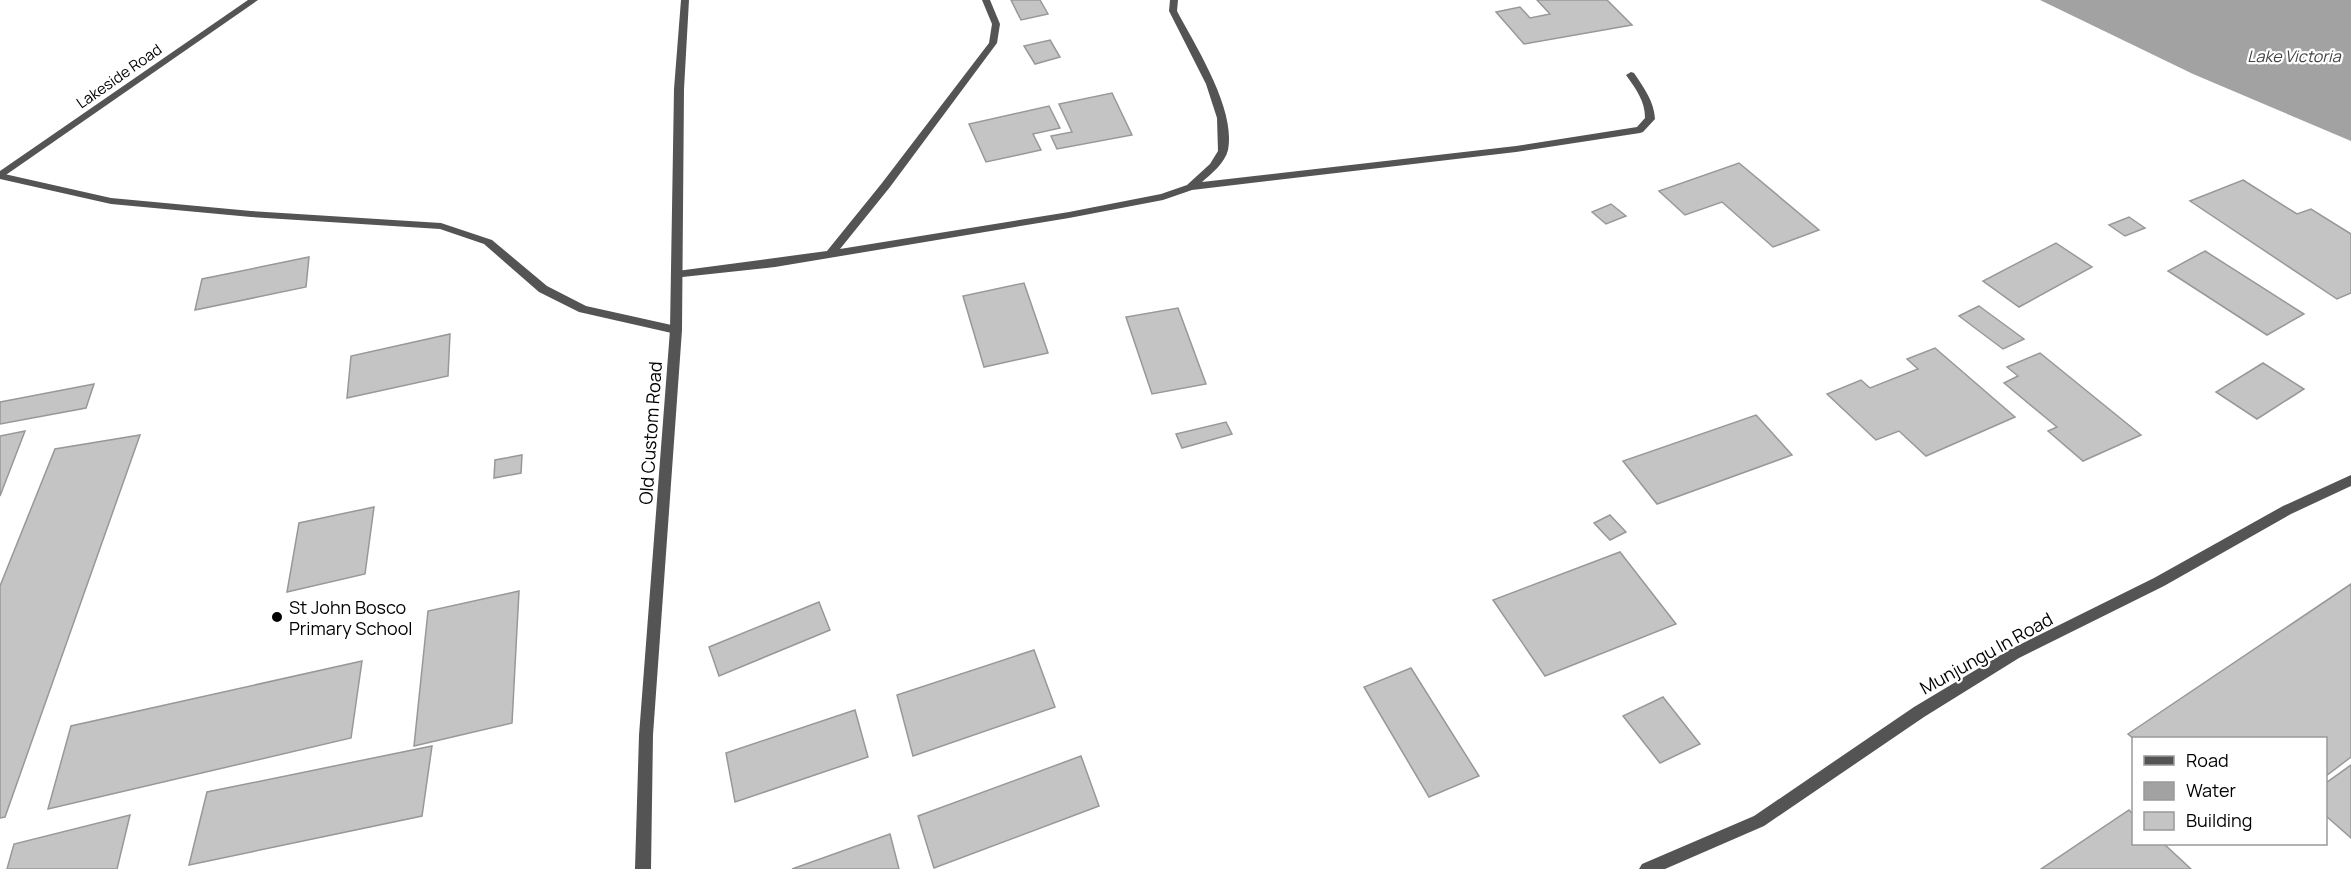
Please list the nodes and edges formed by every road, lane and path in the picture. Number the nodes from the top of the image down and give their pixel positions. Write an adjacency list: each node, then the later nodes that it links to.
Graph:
1 (254, 0): 6 (street, Lakeside Road)
2 (685, 0): 9 (street, Old Custom Road)
3 (986, 0): 8 (street)
4 (1173, 0): 7 (street)
5 (1631, 75): 7 (street)
6 (0, 176): 10 (street)
7 (1191, 187): 8 (street)
8 (830, 254): 9 (street)
9 (677, 275): 10 (street, Old Custom Road)
10 (676, 330): 12 (street, Old Custom Road)
11 (2351, 480): 13 (street, Munjungu In Road)
12 (643, 869)
13 (1647, 869)

